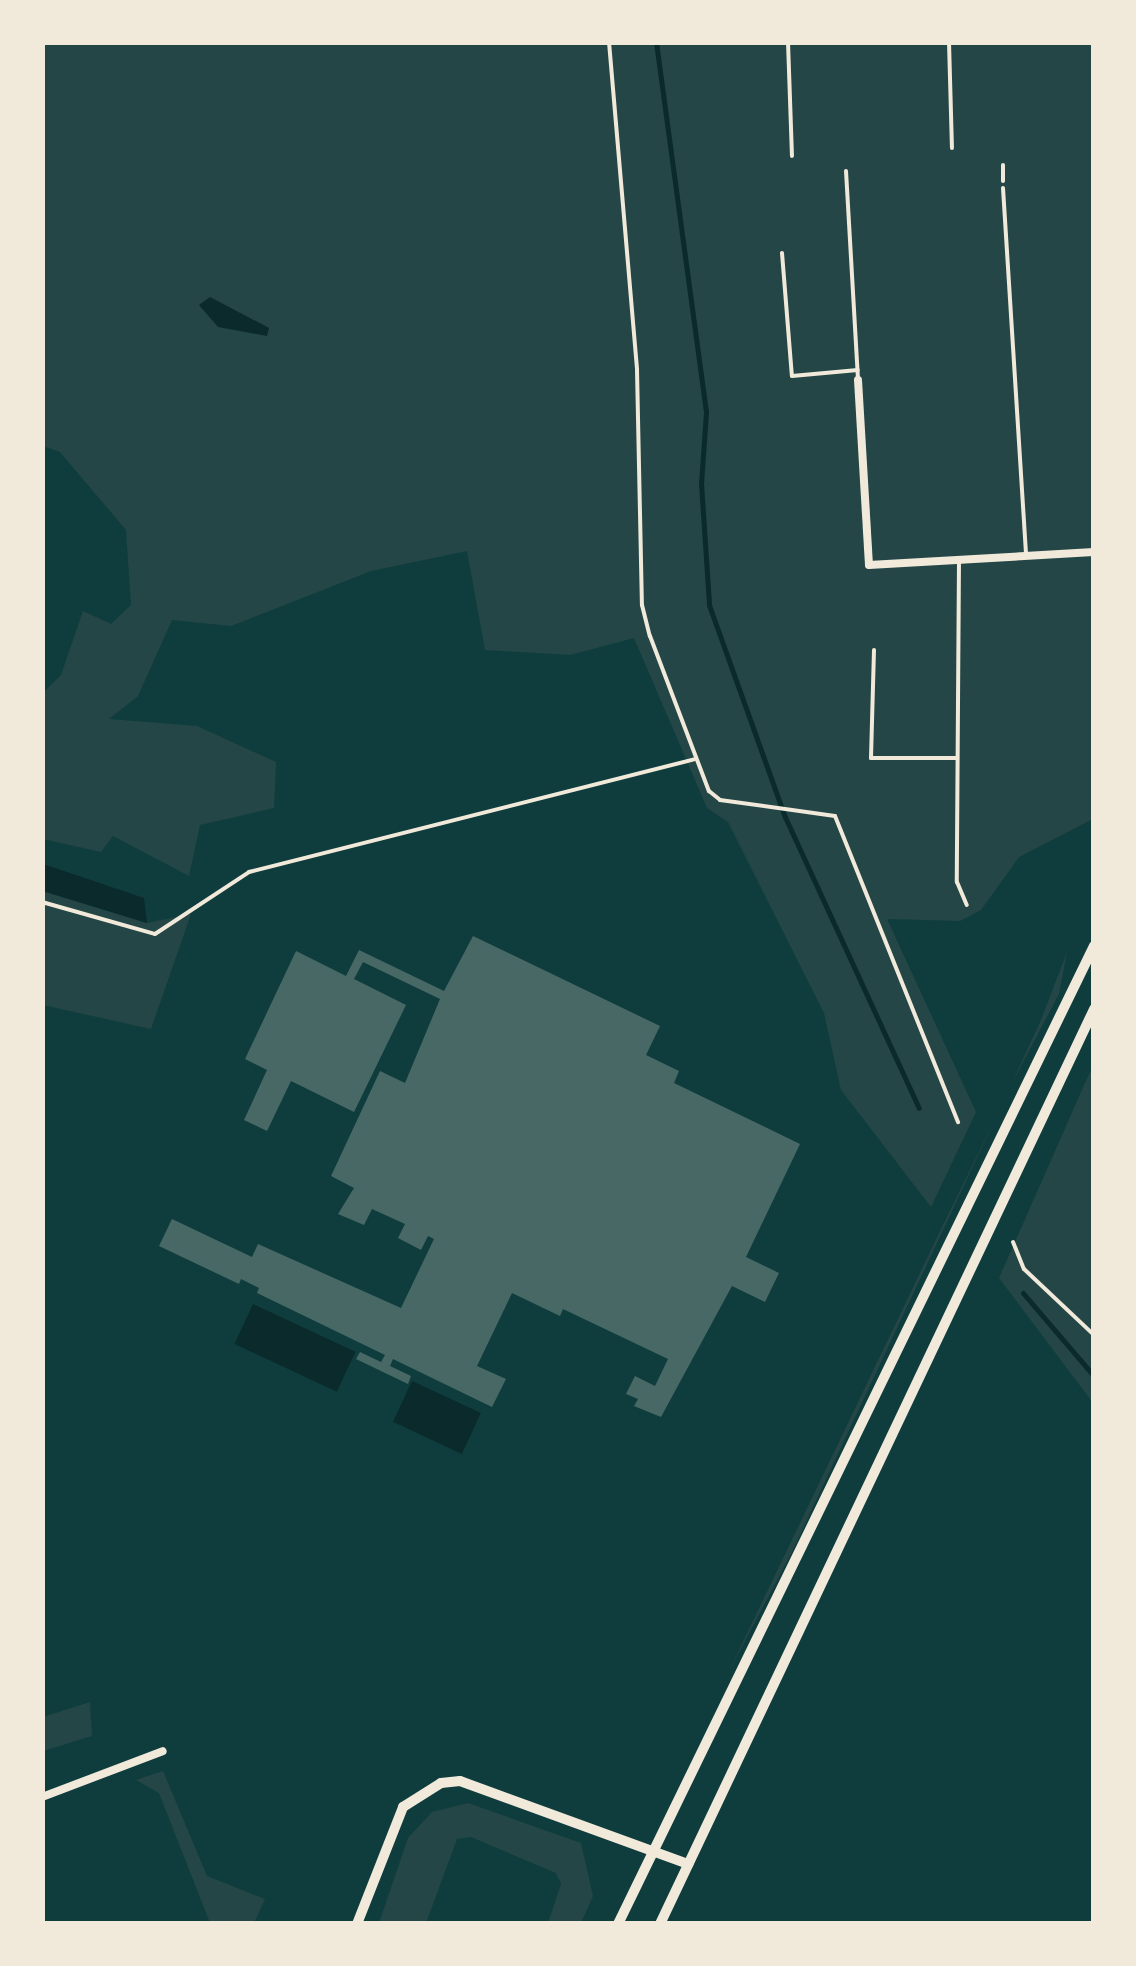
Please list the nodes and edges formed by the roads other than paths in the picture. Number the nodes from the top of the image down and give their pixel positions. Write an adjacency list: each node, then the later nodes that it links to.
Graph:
1 (788, 42): 4 (lane)
2 (949, 42): 3 (lane)
3 (952, 148)
4 (792, 156)
5 (846, 172): 8 (lane)
6 (1003, 188): 11 (lane)
7 (782, 253): 8 (lane)
8 (858, 370): 9 (lane)
9 (858, 380): 12 (street)
10 (1094, 552): 11 (street)
11 (1026, 556): 12 (street)
12 (959, 560): 14 (lane)
13 (874, 650): 14 (lane)
14 (958, 758): 15 (lane)
15 (967, 904)
16 (1094, 946): 20 (street)
17 (1094, 1009): 21 (street)
18 (163, 1751): 19 (street)
19 (42, 1796)
20 (654, 1850): 21 (street); 22 (street); 23 (street)
21 (688, 1864): 24 (street)
22 (357, 1924)
23 (618, 1924)
24 (660, 1924)

